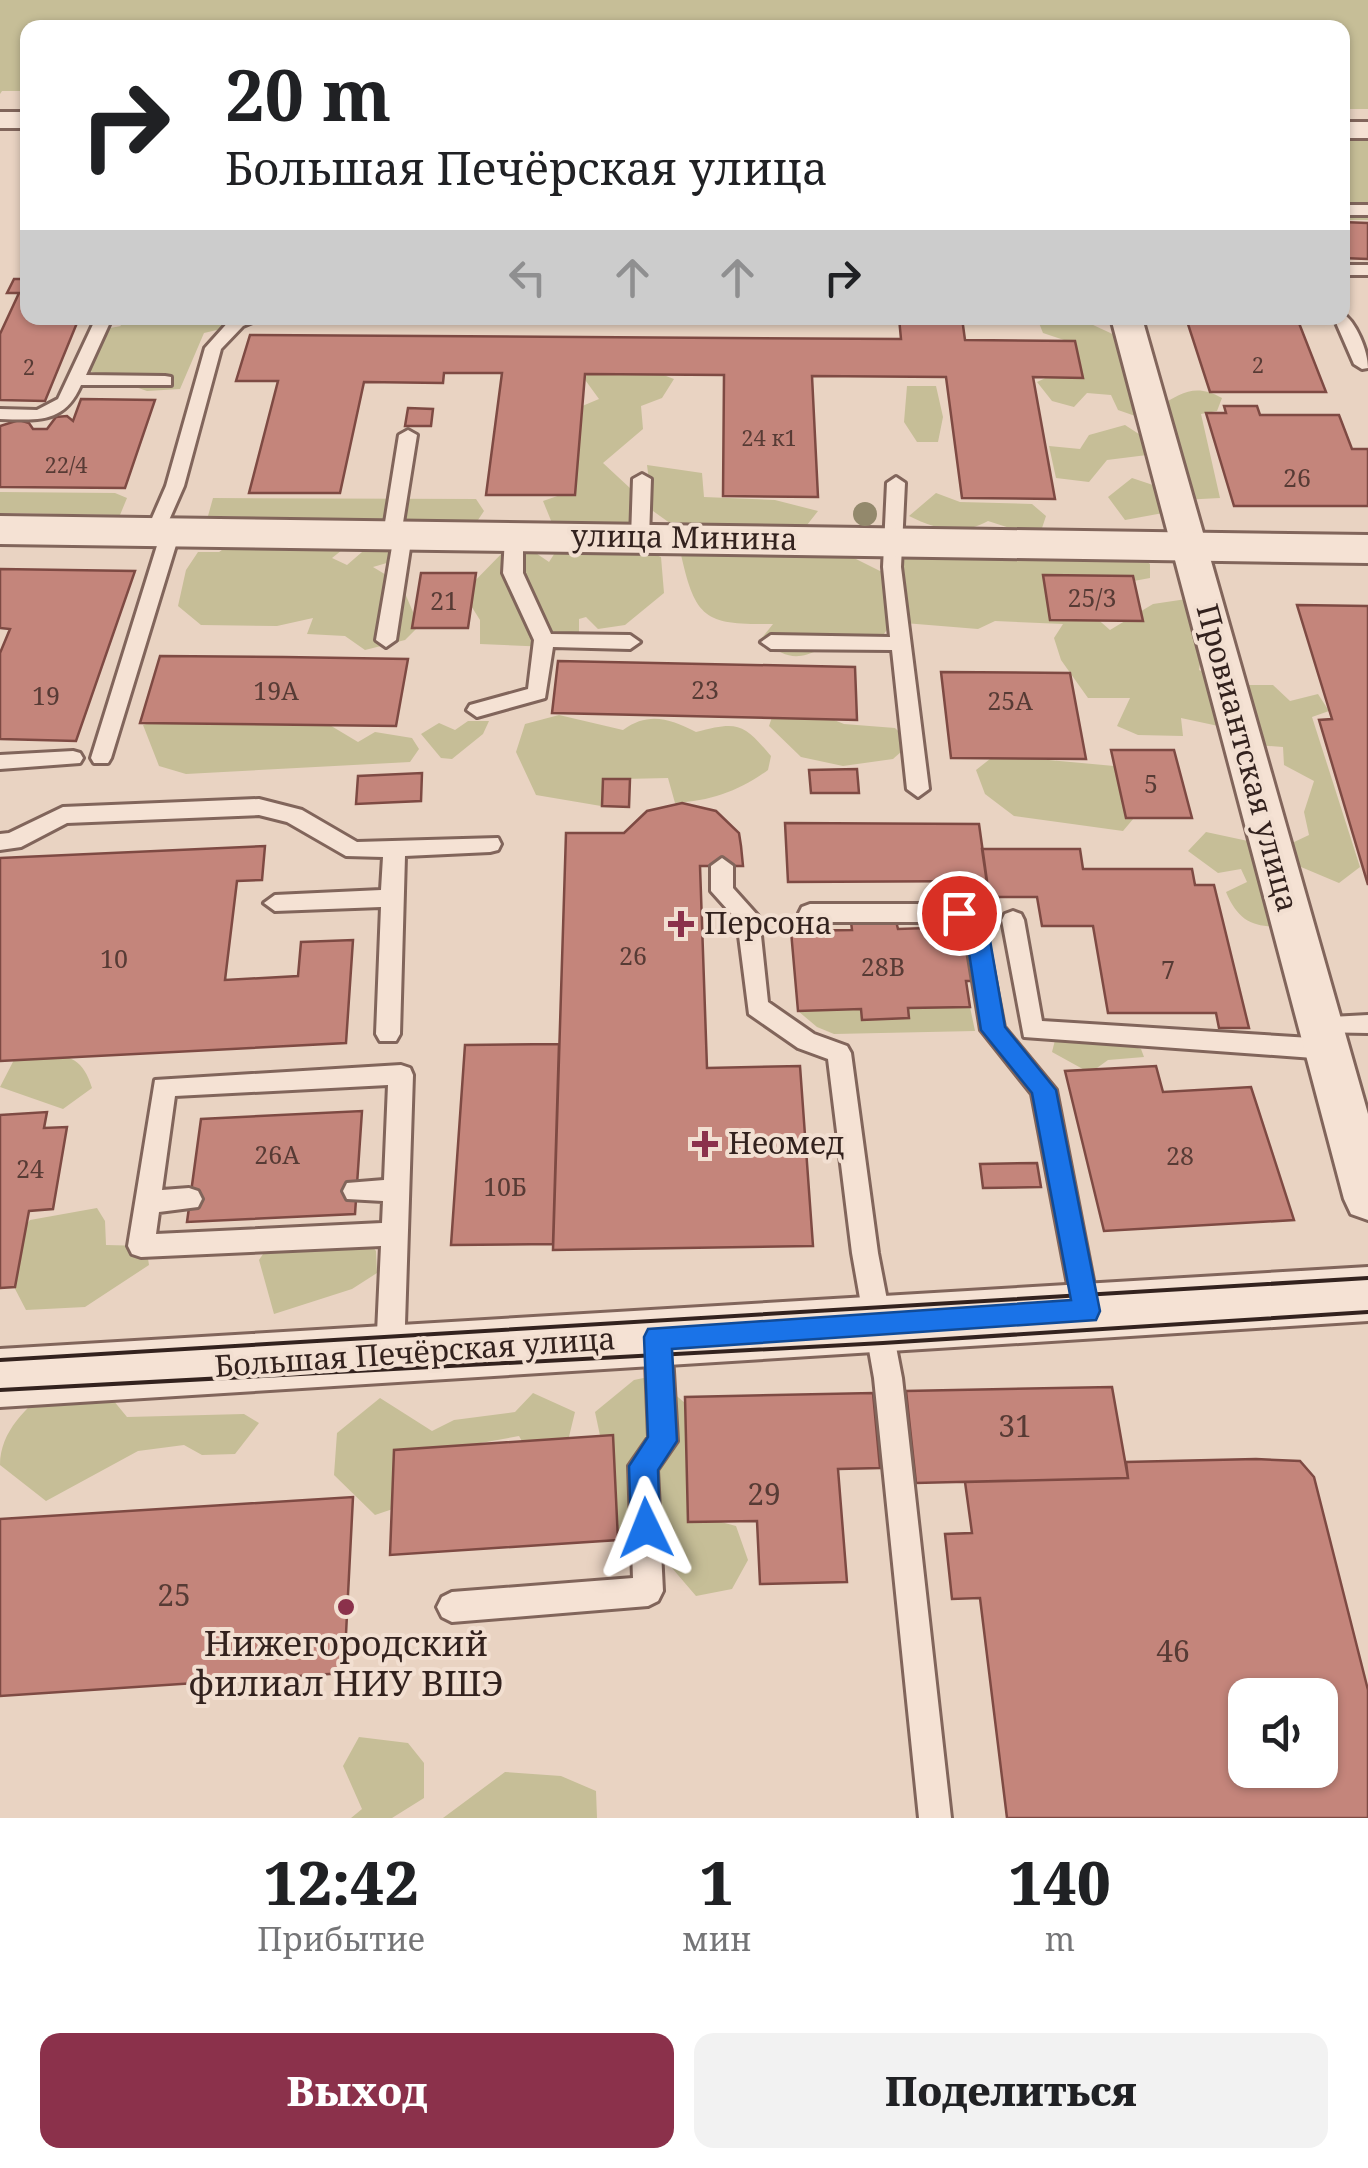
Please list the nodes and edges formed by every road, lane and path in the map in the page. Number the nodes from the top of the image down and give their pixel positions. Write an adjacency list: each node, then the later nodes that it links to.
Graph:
1 (101, 325): 6 (lane)
2 (234, 325): 13 (lane)
3 (1128, 325): 18 (street, Провиантская улица)
4 (1345, 325): 5 (lane)
5 (1362, 364)
6 (78, 380): 7 (lane); 8 (lane)
7 (166, 381)
8 (0, 414)
9 (408, 435): 14 (lane)
10 (642, 479): 16 (lane)
11 (896, 483): 17 (lane)
12 (0, 530): 13 (street, улица Минина)
13 (163, 532): 14 (street, улица Минина); 27 (lane)
14 (397, 535): 15 (street, улица Минина); 20 (lane)
15 (514, 536): 16 (street, улица Минина); 21 (lane)
16 (640, 538): 17 (street, улица Минина)
17 (890, 540): 18 (street, улица Минина); 24 (lane)
18 (1188, 546): 19 (street, улица Минина); 41 (street, Провиантская улица)
19 (1368, 549)
20 (386, 640)
21 (544, 640): 22 (lane); 25 (lane)
22 (630, 642)
23 (771, 642): 24 (lane)
24 (899, 644): 29 (lane)
25 (477, 710)
26 (73, 758): 28 (lane)
27 (101, 758)
28 (0, 762)
29 (918, 789)
30 (0, 842): 32 (lane)
31 (490, 844): 32 (lane)
32 (394, 848): 34 (lane)
33 (722, 866): 51 (lane)
34 (392, 898): 35 (lane); 40 (lane)
35 (276, 903)
36 (810, 913): 42 (lane)
37 (1013, 920): 39 (lane)
38 (1368, 1024): 41 (lane)
39 (1032, 1030): 41 (lane); 42 (lane)
40 (388, 1034)
41 (1324, 1037): 46 (street, Провиантская улица)
42 (1044, 1090): 50 (lane)
43 (398, 1190): 44 (lane); 47 (lane); 48 (lane)
44 (356, 1192)
45 (189, 1199): 47 (lane)
46 (1368, 1199)
47 (148, 1202): 48 (lane)
48 (397, 1234): 53 (lane)
49 (1368, 1294): 50 (street, Большая Печёрская улица)
50 (1086, 1311): 51 (street, Большая Печёрская улица)
51 (880, 1324): 52 (street, Большая Печёрская улица); 56 (lane)
52 (658, 1337): 53 (street, Большая Печёрская улица); 55 (lane)
53 (390, 1355): 54 (street, Большая Печёрская улица)
54 (0, 1378)
55 (452, 1607)
56 (935, 1818)

